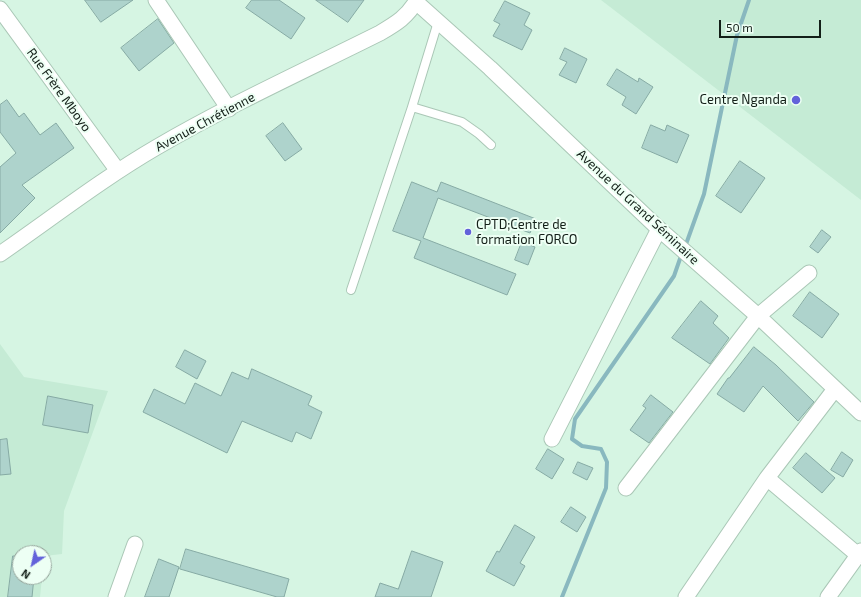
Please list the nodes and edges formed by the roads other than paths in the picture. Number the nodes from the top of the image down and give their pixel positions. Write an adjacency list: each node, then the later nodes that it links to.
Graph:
1 (156, 0): 6 (street)
2 (416, 1): 4 (street, Avenue du Grand Séminaire); 6 (street, Avenue Chrétienne)
3 (0, 9): 8 (street, Rue Frère Mboyo)
4 (438, 22): 5 (lane); 9 (street, Avenue du Grand Séminaire)
5 (412, 107): 7 (lane); 12 (lane)
6 (229, 109): 8 (street, Avenue Chrétienne)
7 (490, 145)
8 (118, 171): 10 (street, Avenue Chrétienne)
9 (662, 232): 13 (street, Avenue du Grand Séminaire); 16 (street)
10 (0, 254)
11 (809, 273): 13 (street)
12 (351, 290)
13 (758, 316): 14 (street, Avenue du Grand Séminaire); 18 (street)
14 (835, 389): 15 (street, Avenue du Grand Séminaire); 17 (street)
15 (861, 413)
16 (552, 439)
17 (767, 478): 20 (street); 22 (street)
18 (626, 488)
19 (135, 544): 21 (street)
20 (860, 553): 23 (street)
21 (116, 597)
22 (686, 597)
23 (828, 597)

